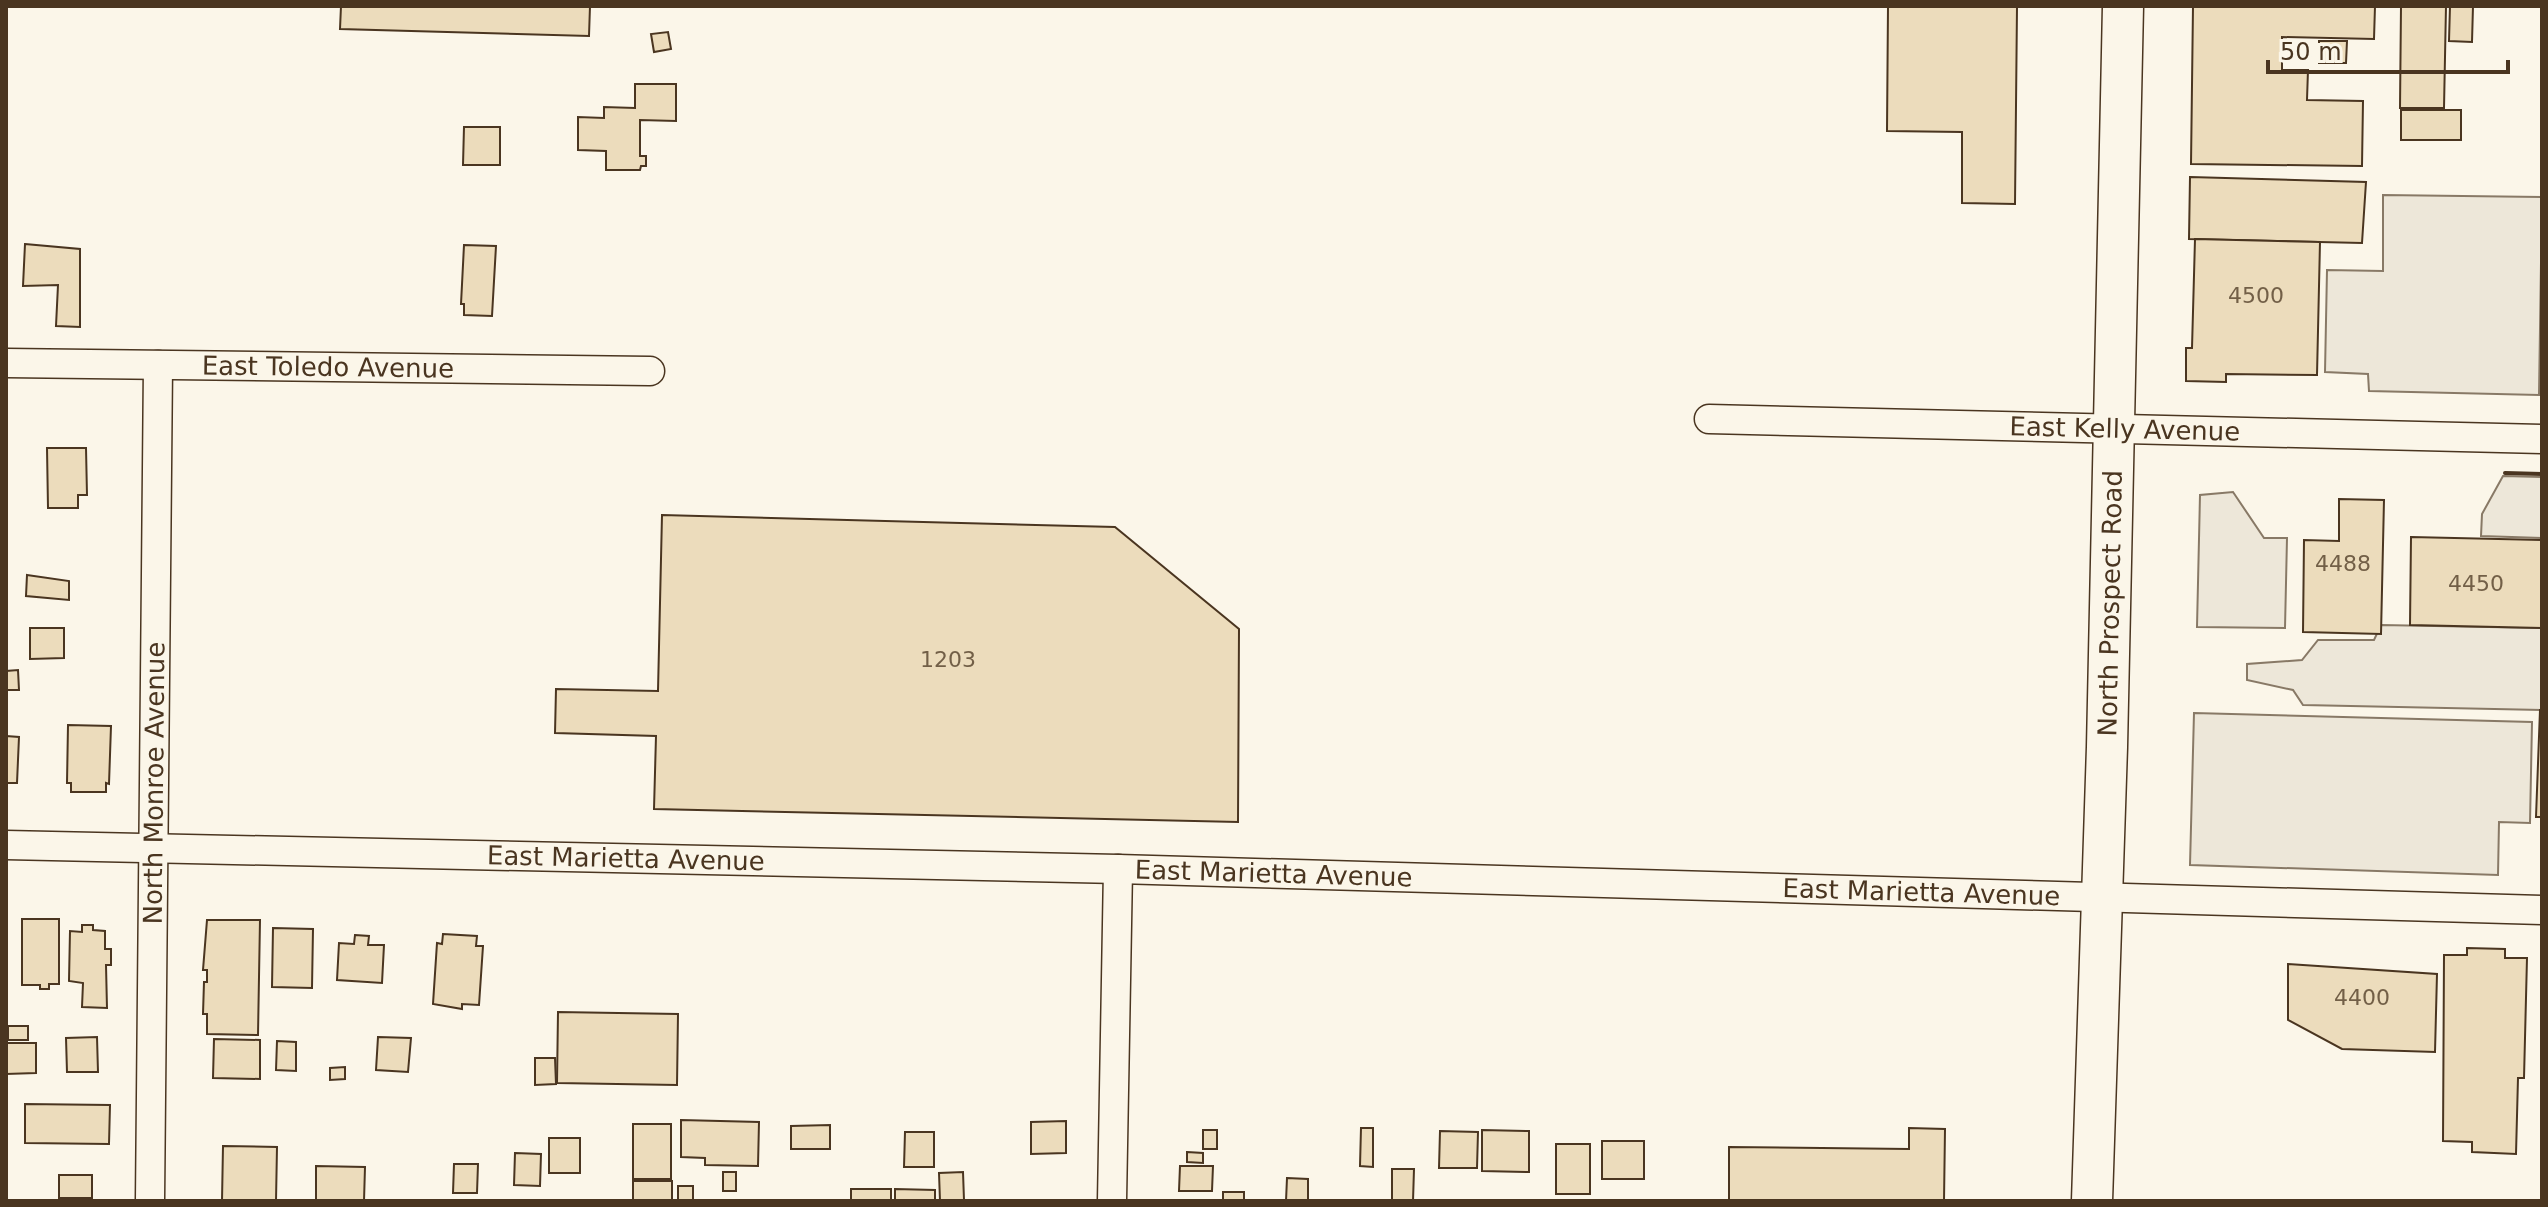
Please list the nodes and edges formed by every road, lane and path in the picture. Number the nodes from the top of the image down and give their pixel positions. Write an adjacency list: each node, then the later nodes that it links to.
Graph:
1 (2123, 6): 6 (main road, North Prospect Road)
2 (6, 363): 3 (street, East Toledo Avenue)
3 (158, 365): 4 (street, East Toledo Avenue); 9 (street, North Monroe Avenue)
4 (650, 371)
5 (1709, 419): 6 (street, East Kelly Avenue)
6 (2114, 426): 7 (street, East Kelly Avenue); 11 (main road, North Prospect Road)
7 (2542, 439)
8 (6, 845): 9 (street, East Marietta Avenue)
9 (154, 848): 10 (street, East Marietta Avenue); 13 (street, North Monroe Avenue)
10 (1118, 869): 11 (street, East Marietta Avenue); 14 (street)
11 (2102, 898): 12 (street, East Marietta Avenue); 15 (main road, North Prospect Road)
12 (2542, 910)
13 (150, 1201)
14 (1112, 1201)
15 (2092, 1201)

